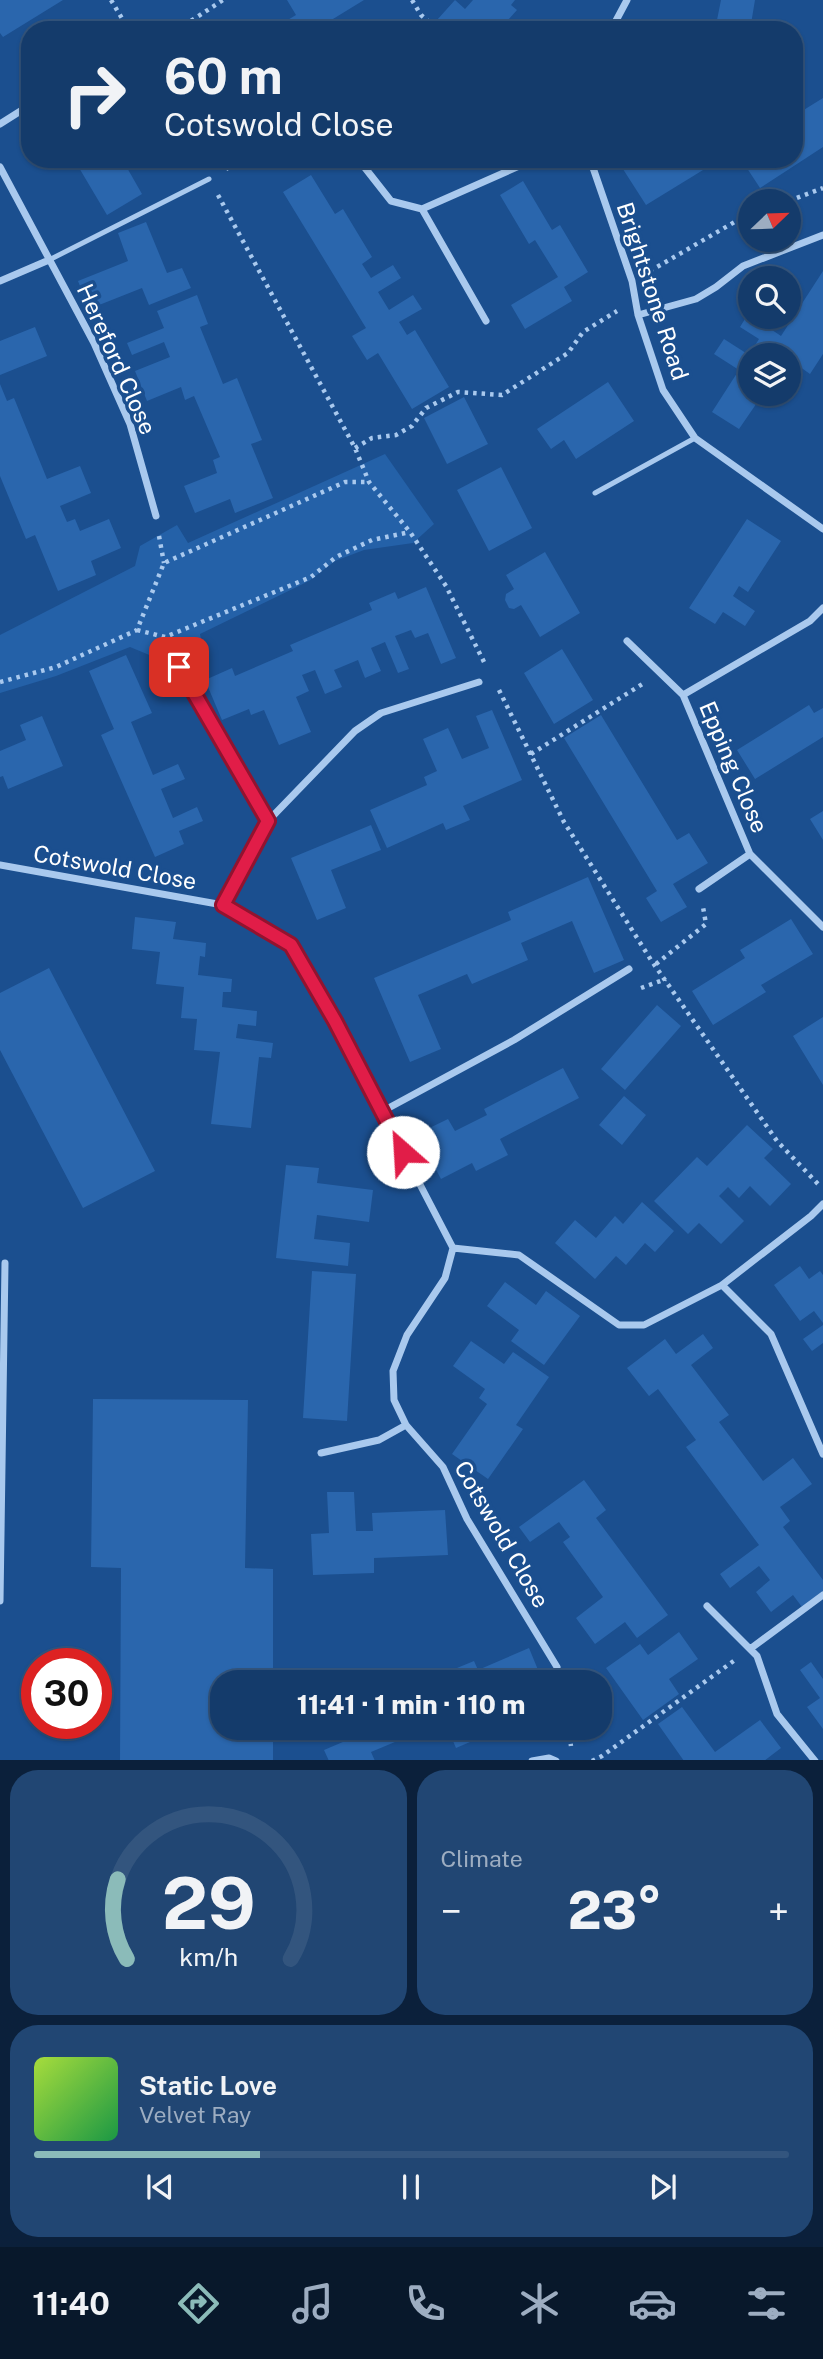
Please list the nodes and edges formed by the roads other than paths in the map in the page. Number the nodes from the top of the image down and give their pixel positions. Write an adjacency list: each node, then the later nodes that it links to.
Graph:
1 (627, 0): 2 (street)
2 (616, 21)
3 (21, 111): 4 (street)
4 (0, 124)
5 (0, 167): 12 (street, Hereford Close)
6 (366, 168): 10 (street)
7 (515, 168): 10 (street)
8 (593, 168): 14 (street, Brightstone Road)
9 (209, 179): 12 (lane)
10 (422, 209): 15 (street)
11 (823, 234): 14 (street)
12 (50, 260): 13 (street); 18 (street, Hereford Close)
13 (0, 281)
14 (638, 315): 16 (street, Brightstone Road)
15 (486, 321)
16 (695, 438): 17 (lane); 19 (street, Brightstone Road)
17 (595, 493)
18 (156, 516)
19 (823, 529)
20 (823, 608): 24 (street, Epping Close)
21 (627, 641): 24 (street, Epping Close)
22 (179, 667): 25 (street)
23 (479, 682): 25 (street, Cotswold Close)
24 (683, 695): 26 (street, Epping Close)
25 (268, 821): 29 (street, Cotswold Close)
26 (750, 854): 28 (street, Epping Close); 30 (street, Epping Close)
27 (0, 865): 29 (street, Cotswold Close)
28 (699, 889)
29 (223, 905): 32 (street, Cotswold Close)
30 (823, 927)
31 (629, 969): 32 (street)
32 (383, 1111): 34 (street, Cotswold Close)
33 (823, 1204): 36 (street)
34 (453, 1248): 36 (street); 37 (street, Cotswold Close)
35 (5, 1264): 41 (street)
36 (722, 1285): 39 (street)
37 (406, 1425): 38 (street); 44 (street, Cotswold Close)
38 (321, 1453)
39 (823, 1454)
40 (823, 1595): 43 (street)
41 (0, 1601)
42 (708, 1606): 43 (street)
43 (750, 1649): 47 (street)
44 (557, 1668)
45 (532, 1760): 46 (street)
46 (556, 1760)
47 (815, 1760)

